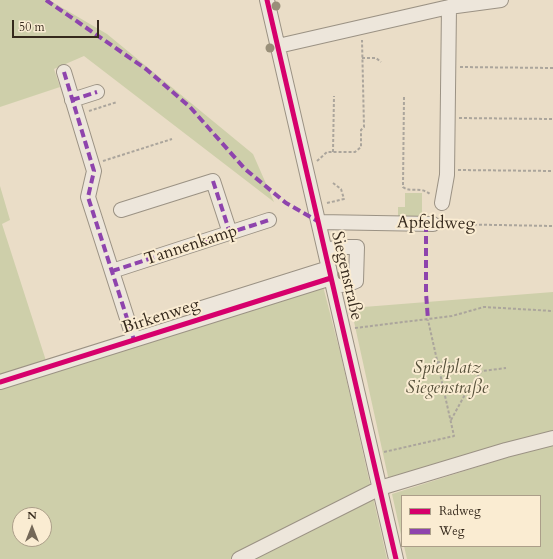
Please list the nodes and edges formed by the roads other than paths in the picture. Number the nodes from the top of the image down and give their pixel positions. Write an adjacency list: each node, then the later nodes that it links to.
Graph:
1 (266, 0): 4 (street, Siegenstraße)
2 (501, 0): 3 (street)
3 (449, 7): 4 (street); 8 (street)
4 (278, 46): 11 (street, Siegenstraße)
5 (64, 72): 7 (street)
6 (96, 92): 7 (street)
7 (72, 100): 15 (street)
8 (442, 203)
9 (121, 210): 13 (street)
10 (269, 220): 13 (street, Tannenkamp)
11 (319, 222): 12 (street, Apfeldweg); 14 (street, Siegenstraße)
12 (433, 224)
13 (230, 233): 15 (street, Tannenkamp)
14 (325, 250): 16 (street, Siegenstraße); 16 (street, Birkenweg)
15 (112, 271): 17 (street)
16 (331, 277): 17 (street, Birkenweg); 21 (street, Siegenstraße)
17 (133, 335): 18 (street); 19 (street, Birkenweg)
18 (0, 373)
19 (0, 382)
20 (553, 438): 21 (street)
21 (380, 488): 22 (street); 23 (street, Siegenstraße)
22 (240, 559)
23 (396, 559)

